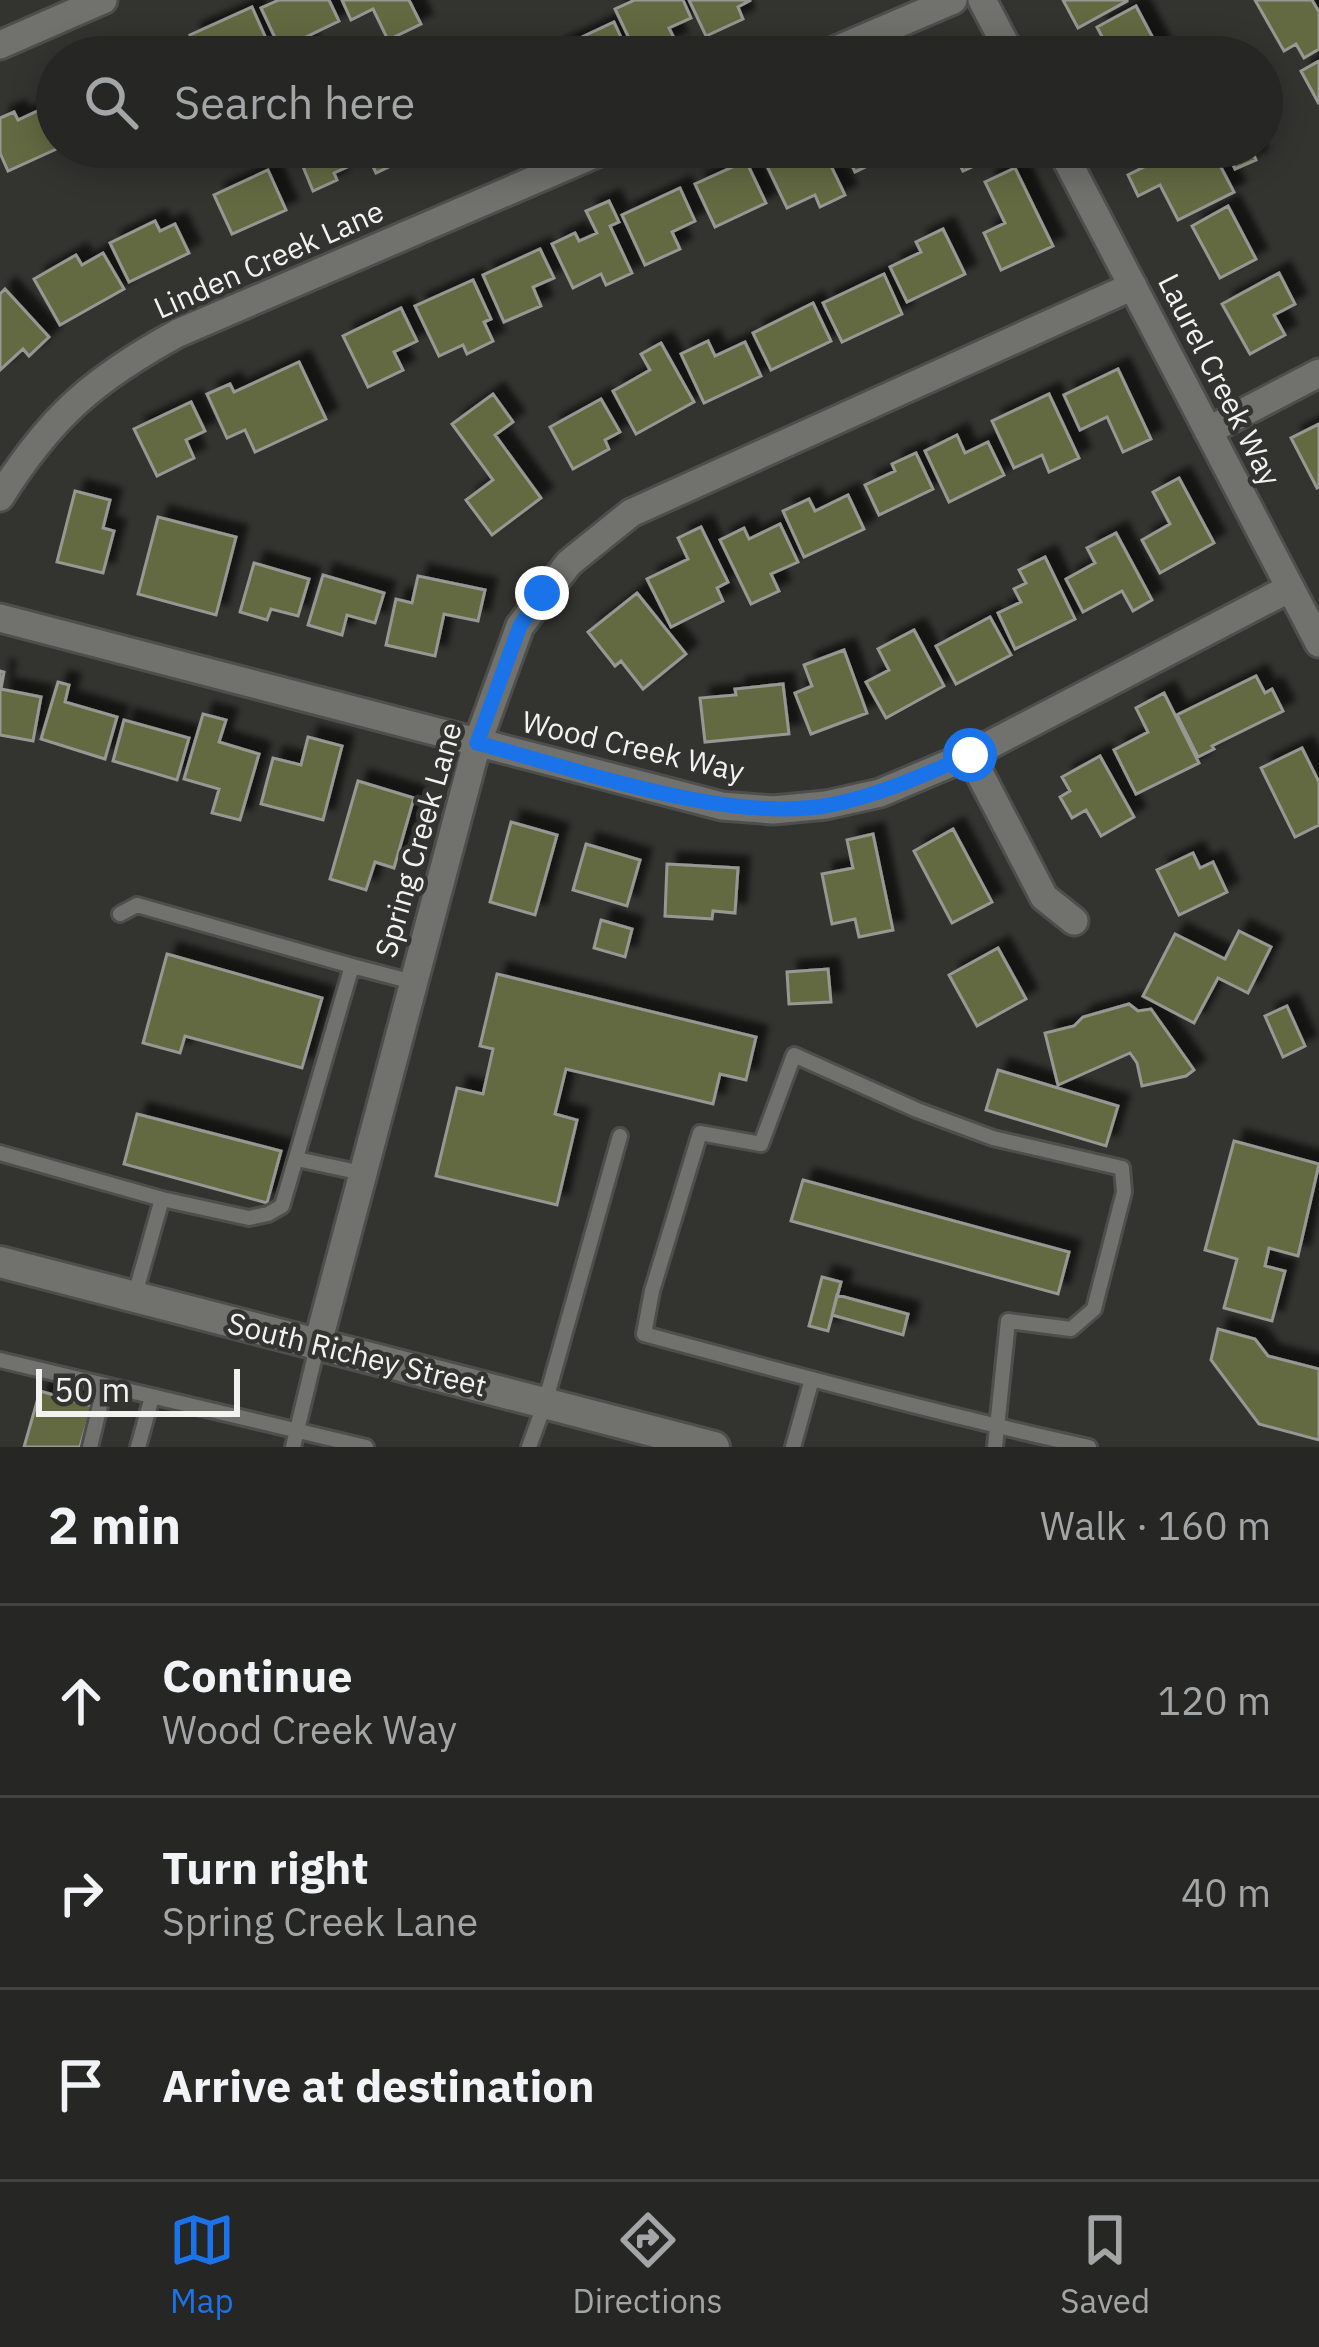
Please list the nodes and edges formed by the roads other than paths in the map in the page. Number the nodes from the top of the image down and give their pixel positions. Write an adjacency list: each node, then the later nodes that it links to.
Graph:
1 (103, 0): 6 (street)
2 (953, 0): 4 (street)
3 (982, 0): 5 (street)
4 (869, 36)
5 (1001, 36)
6 (0, 45)
7 (562, 168): 12 (street, Linden Creek Lane)
8 (1071, 168): 9 (street, Laurel Creek Way)
9 (1132, 286): 11 (street, Laurel Creek Way); 16 (street, Spring Creek Lane)
10 (1319, 373): 11 (street)
11 (1208, 431): 13 (street, Laurel Creek Way)
12 (0, 497)
13 (1290, 588): 15 (street, Laurel Creek Way); 17 (street, Wood Creek Way)
14 (0, 618): 16 (street, Wood Creek Way)
15 (1319, 644)
16 (477, 743): 17 (street, Wood Creek Way); 21 (street, Spring Creek Lane)
17 (970, 755): 19 (street)
18 (120, 914): 20 (lane)
19 (1074, 921)
20 (352, 966): 21 (lane); 24 (lane)
21 (413, 982): 25 (street, Spring Creek Lane)
22 (620, 1136): 34 (lane)
23 (0, 1153): 26 (lane)
24 (297, 1159): 25 (lane); 26 (lane)
25 (362, 1173): 29 (street, Spring Creek Lane)
26 (162, 1199): 28 (lane)
27 (0, 1262): 28 (main road, South Richey Street)
28 (134, 1299): 29 (main road, South Richey Street)
29 (318, 1343): 34 (main road, South Richey Street); 36 (lane)
30 (0, 1360): 32 (lane)
31 (812, 1379): 35 (lane); 35 (lane); 43 (lane)
32 (105, 1385): 33 (lane); 37 (lane)
33 (152, 1396): 36 (lane); 38 (lane)
34 (545, 1402): 41 (lane); 42 (main road, South Richey Street)
35 (1000, 1427): 44 (lane); 45 (lane)
36 (298, 1431): 39 (lane); 40 (lane)
37 (90, 1447)
38 (138, 1447)
39 (293, 1447)
40 (366, 1447)
41 (529, 1447)
42 (714, 1447)
43 (793, 1447)
44 (995, 1447)
45 (1089, 1447)

